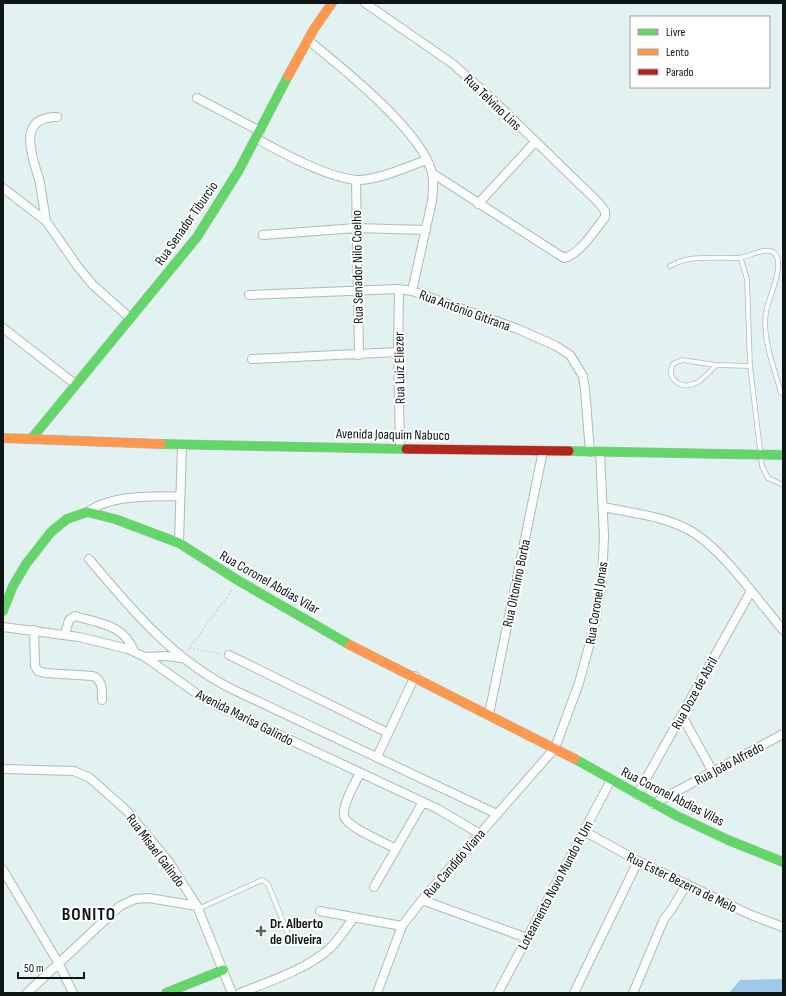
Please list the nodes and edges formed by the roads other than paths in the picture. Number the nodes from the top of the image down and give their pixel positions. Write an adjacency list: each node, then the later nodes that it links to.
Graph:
1 (332, 3): 3 (street, Rua Senador Tiburcio)
2 (365, 3): 7 (street, Rua Telvino Lins)
3 (308, 40): 6 (street, Rua Senador Tiburcio); 8 (street, Rua Antônio Gitirana)
4 (198, 98): 6 (street)
5 (57, 117): 13 (street)
6 (258, 135): 10 (street); 23 (street, Rua Senador Tiburcio)
7 (535, 142): 12 (street); 12 (street, Rua Telvino Lins)
8 (426, 160): 9 (street, Rua Antônio Gitirana); 10 (street)
9 (432, 173): 12 (street); 15 (street, Rua Antônio Gitirana)
10 (356, 180): 14 (street, Rua Senador Nilo Coelho)
11 (3, 188): 13 (street)
12 (478, 204)
13 (46, 221): 23 (street)
14 (356, 228): 15 (street); 16 (street); 21 (street, Rua Senador Nilo Coelho)
15 (426, 230): 20 (street, Rua Antônio Gitirana)
16 (263, 235)
17 (741, 258): 18 (lane); 29 (lane); 31 (lane)
18 (670, 266)
19 (399, 289): 20 (street); 21 (street); 25 (street, Rua Luiz Eliezer)
20 (412, 290): 37 (street, Rua Antônio Gitirana)
21 (357, 291): 22 (street); 26 (street, Rua Senador Nilo Coelho)
22 (249, 295)
23 (130, 318): 30 (street, Rua Senador Tiburcio)
24 (3, 328): 30 (street)
25 (398, 352): 26 (street); 35 (street, Rua Luiz Eliezer)
26 (359, 355): 27 (street)
27 (252, 359)
28 (716, 366): 28 (lane); 29 (lane)
29 (750, 366): 39 (lane)
30 (75, 384): 33 (street, Rua Senador Tiburcio)
31 (781, 393)
32 (3, 438): 33 (street, Avenida Joaquim Nabuco)
33 (32, 438): 34 (street, Avenida Joaquim Nabuco)
34 (182, 445): 35 (street, Avenida Joaquim Nabuco); 42 (street)
35 (400, 448): 36 (street, Avenida Joaquim Nabuco)
36 (543, 451): 37 (street, Avenida Joaquim Nabuco); 60 (street, Rua Oitonino Borba)
37 (590, 452): 38 (street, Avenida Joaquim Nabuco)
38 (600, 452): 39 (street, Avenida Joaquim Nabuco); 43 (street, Rua Coronel Jonas)
39 (761, 454): 40 (street, Avenida Joaquim Nabuco); 41 (lane)
40 (783, 454)
41 (783, 485)
42 (180, 496): 44 (street); 45 (street)
43 (604, 507): 47 (street); 64 (street, Rua Coronel Jonas)
44 (87, 512): 45 (street, Rua Coronel Abdias Vilar); 48 (street)
45 (179, 543): 58 (street, Rua Coronel Abdias Vilar)
46 (89, 558): 57 (street, Avenida Marisa Galindo)
47 (751, 591): 52 (street); 61 (street, Rua Doze de Abril)
48 (6, 593): 49 (street)
49 (3, 611)
50 (3, 627): 51 (street, Avenida Marisa Galindo)
51 (34, 630): 53 (street, Avenida Marisa Galindo); 59 (street)
52 (783, 630)
53 (65, 634): 54 (street, Avenida Marisa Galindo); 54 (street)
54 (134, 651): 56 (street, Avenida Marisa Galindo)
55 (229, 654): 62 (street)
56 (145, 657): 57 (street); 68 (street, Avenida Marisa Galindo)
57 (182, 658): 65 (street, Avenida Marisa Galindo)
58 (415, 676): 60 (street, Rua Coronel Abdias Vilar); 62 (street)
59 (102, 700)
60 (489, 714): 64 (street, Rua Coronel Abdias Vilar)
61 (682, 716): 67 (street); 70 (street, Rua Doze de Abril)
62 (388, 733): 65 (street)
63 (783, 734): 67 (street, Rua João Alfredo)
64 (555, 748): 69 (street, Rua Coronel Abdias Vilas); 73 (street, Rua Candido Viana)
65 (377, 757): 73 (street, Avenida Marisa Galindo)
66 (3, 769): 83 (street, Rua Misael Galindo)
67 (713, 772): 72 (street, Rua João Alfredo)
68 (360, 773): 71 (street, Avenida Marisa Galindo); 76 (street)
69 (611, 780): 70 (street, Rua Coronel Abdias Vilas); 74 (street, Loteamento Novo Mundo R Um)
70 (637, 794): 72 (street, Rua Coronel Abdias Vilas)
71 (423, 802): 75 (street, Avenida Marisa Galindo); 76 (street)
72 (653, 804): 78 (street, Rua Coronel Abdias Vilas)
73 (497, 814): 75 (street, Rua Candido Viana)
74 (584, 831): 77 (street, Rua Ester Bezerra de Melo); 89 (street, Loteamento Novo Mundo R Um)
75 (480, 834): 82 (street, Rua Candido Viana)
76 (396, 849): 81 (street)
77 (638, 861): 80 (street, Rua Ester Bezerra de Melo); 99 (street)
78 (783, 862)
79 (3, 870): 90 (street)
80 (687, 884): 87 (street, Rua Ester Bezerra de Melo); 100 (street)
81 (374, 887)
82 (422, 900): 86 (street, Rua Candido Viana); 89 (street)
83 (197, 907): 88 (lane); 90 (street); 91 (street, Rua Misael Galindo)
84 (320, 911): 85 (street)
85 (354, 917): 86 (street); 97 (street)
86 (402, 926): 98 (street, Rua Candido Viana)
87 (783, 927)
88 (288, 934)
89 (527, 938): 92 (street, Loteamento Novo Mundo R Um)
90 (59, 964): 93 (street); 94 (street)
91 (223, 970): 95 (street); 96 (street, Rua Misael Galindo)
92 (499, 991)
93 (27, 993)
94 (73, 993)
95 (166, 993)
96 (232, 993)
97 (240, 993)
98 (377, 993)
99 (574, 993)
100 (633, 993)

